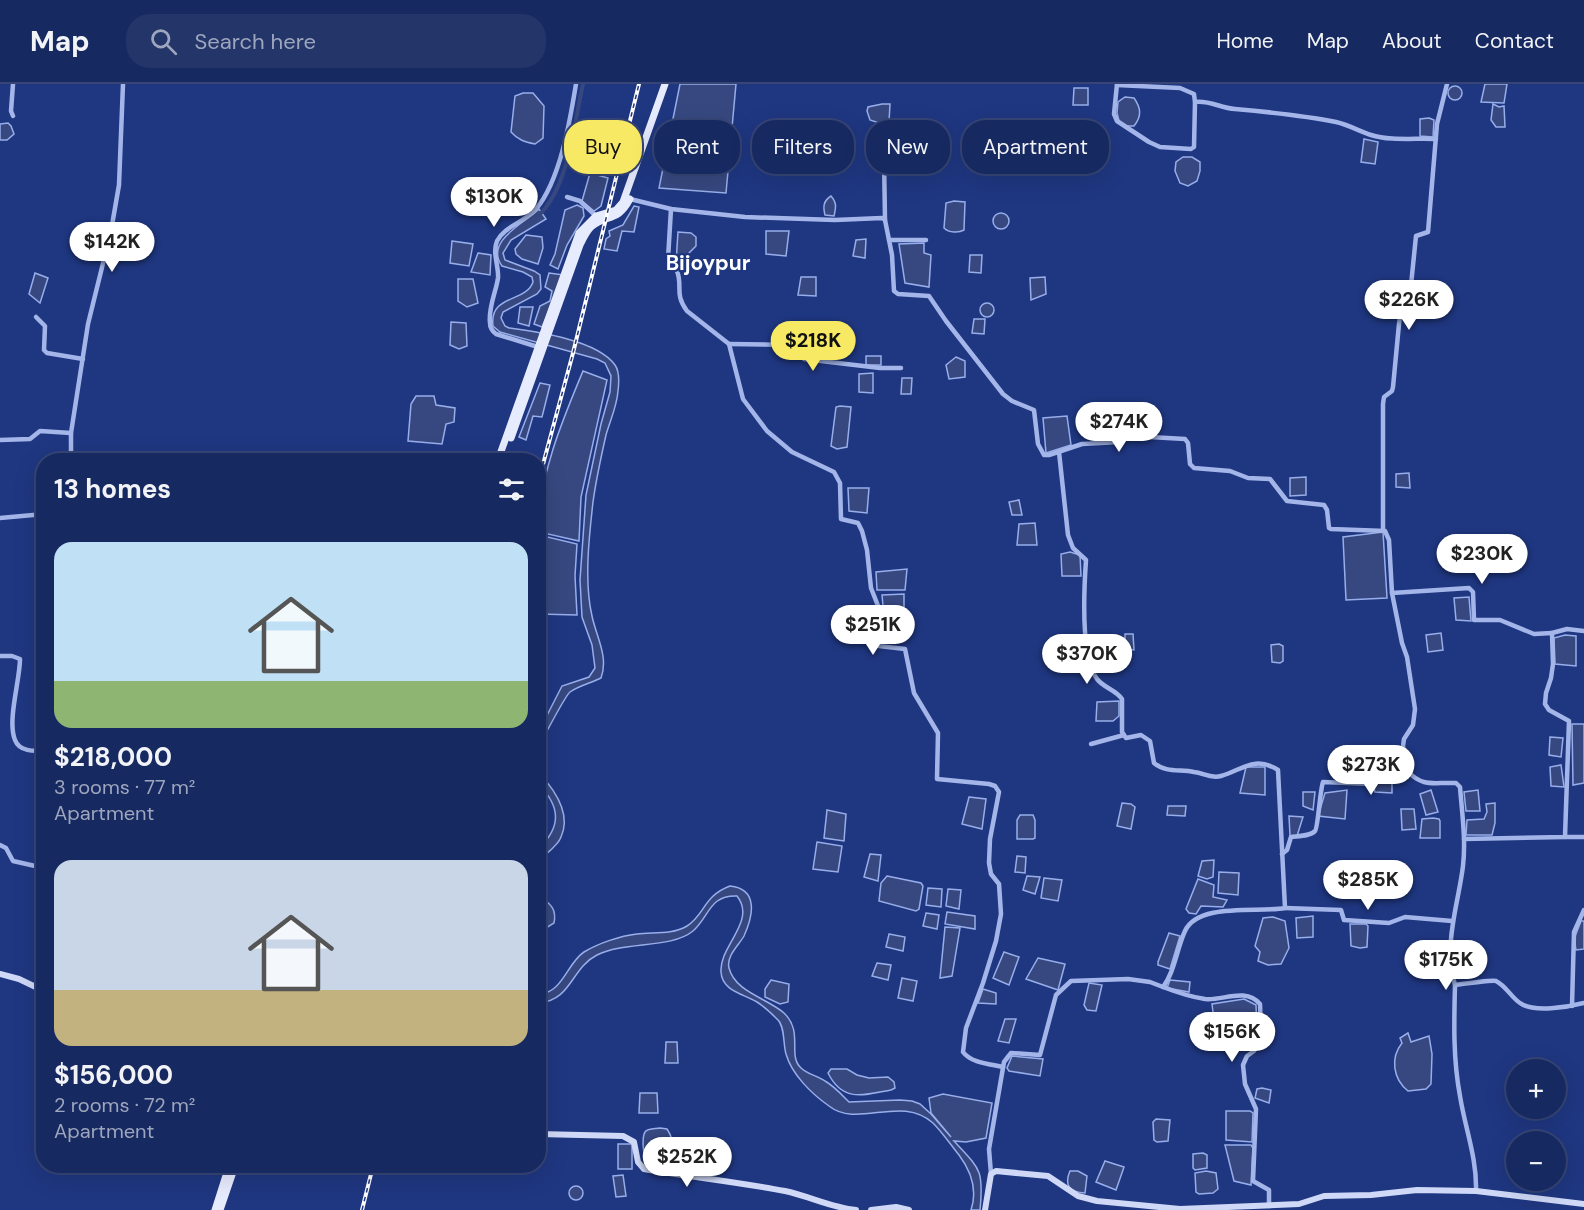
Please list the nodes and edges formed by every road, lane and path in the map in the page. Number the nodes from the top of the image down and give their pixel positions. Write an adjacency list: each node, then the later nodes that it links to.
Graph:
1 (13, 84): 8 (street)
2 (123, 84): 22 (street)
3 (576, 84): 21 (street)
4 (667, 84): 12 (main road); 12 (main road)
5 (1117, 84): 7 (street); 7 (street)
6 (1447, 84): 9 (street)
7 (1195, 102): 9 (street)
8 (13, 116)
9 (1436, 139): 32 (street)
10 (884, 174): 15 (street)
11 (567, 197): 14 (street)
12 (627, 200): 13 (street); 14 (main road); 18 (main road)
13 (671, 209): 15 (street); 20 (street)
14 (596, 216): 18 (main road)
15 (885, 220): 16 (street)
16 (889, 240): 17 (street); 26 (street)
17 (926, 240)
18 (563, 286): 21 (main road)
19 (36, 317): 22 (street)
20 (729, 344): 23 (street); 56 (street)
21 (541, 348): 28 (main road); 29 (main road)
22 (82, 359): 24 (street)
23 (902, 368)
24 (71, 433): 25 (street); 27 (street)
25 (0, 440)
26 (1059, 452): 32 (street); 37 (street)
27 (71, 453)
28 (501, 453)
29 (505, 453)
30 (36, 515): 31 (street)
31 (0, 518)
32 (1383, 530): 33 (street)
33 (1392, 593): 35 (street); 40 (street)
34 (1584, 631): 35 (street)
35 (1552, 633): 41 (street)
36 (0, 656): 39 (street)
37 (1124, 735): 38 (street); 45 (street)
38 (1091, 744)
39 (36, 751)
40 (1407, 771): 43 (street); 45 (street)
41 (1565, 837): 42 (street); 43 (street)
42 (1584, 837)
43 (1464, 839): 49 (street)
44 (0, 845): 46 (street)
45 (1282, 854): 47 (street)
46 (36, 866)
47 (1285, 908): 49 (street); 52 (street)
48 (1584, 910): 55 (street)
49 (1452, 921): 51 (street)
50 (0, 974): 53 (main road)
51 (1455, 985): 55 (street); 61 (street)
52 (1163, 987): 56 (street); 63 (street)
53 (36, 988)
54 (1584, 1003): 55 (street)
55 (1572, 1006)
56 (1003, 1067): 60 (street)
57 (546, 1134): 64 (main road)
58 (227, 1173): 65 (main road)
59 (233, 1173): 66 (main road)
60 (991, 1174): 63 (main road); 70 (main road)
61 (1476, 1191): 62 (main road); 63 (main road)
62 (1584, 1204)
63 (1269, 1206)
64 (828, 1207): 67 (main road)
65 (214, 1210)
66 (220, 1210)
67 (856, 1210)
68 (871, 1210): 69 (main road)
69 (909, 1210)
70 (985, 1210)

